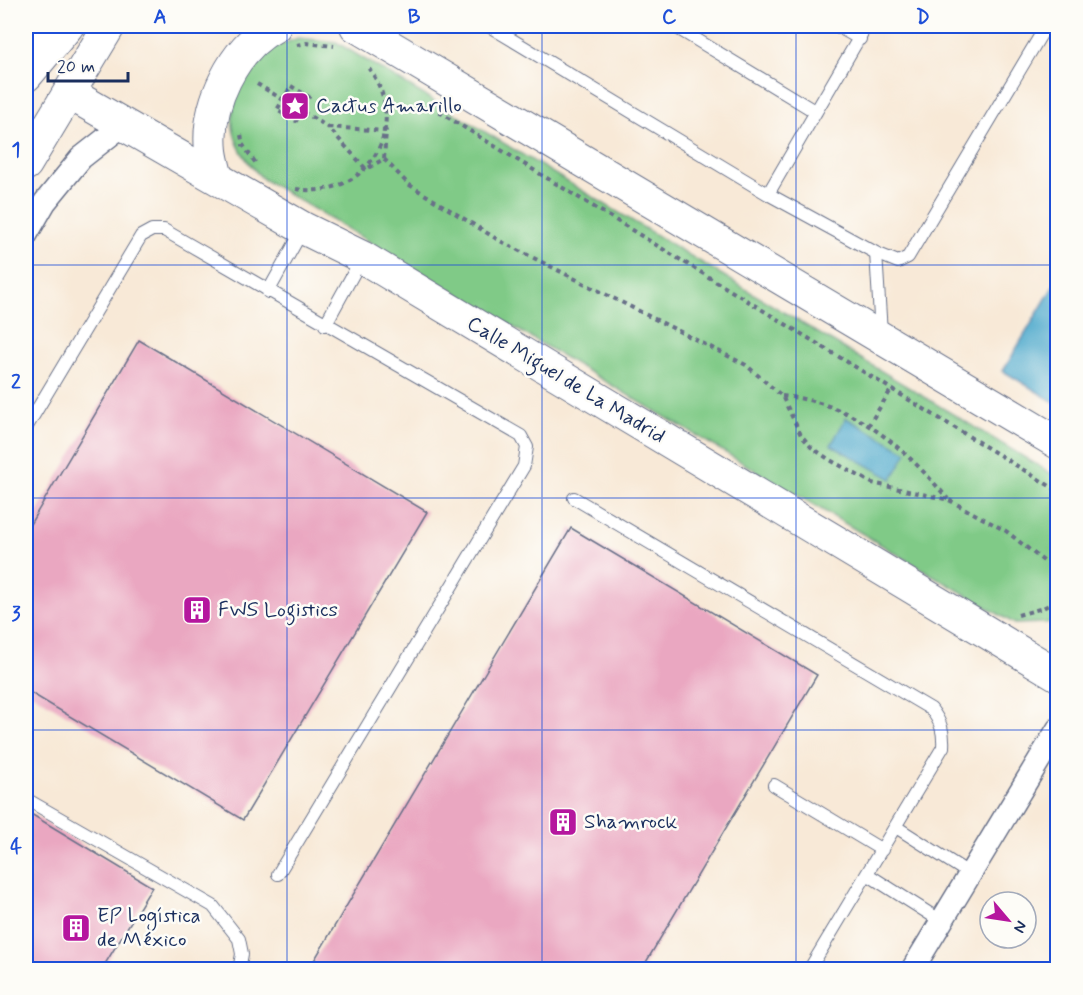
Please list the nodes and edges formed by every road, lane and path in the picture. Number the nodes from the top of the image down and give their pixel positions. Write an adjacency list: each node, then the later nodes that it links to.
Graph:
1 (36, 26): 12 (highway)
2 (67, 26): 15 (highway)
3 (109, 26): 18 (street)
4 (489, 26): 33 (lane)
5 (674, 26): 22 (lane)
6 (837, 26): 11 (lane)
7 (866, 26): 11 (lane)
8 (1047, 26): 36 (lane)
9 (283, 36): 10 (path); 31 (street)
10 (347, 36): 40 (street)
11 (860, 39): 22 (lane)
12 (26, 44)
13 (365, 65): 14 (path)
14 (371, 70): 16 (path); 26 (path)
15 (26, 75)
16 (381, 76)
17 (250, 80): 19 (path)
18 (69, 93): 24 (street, Calle Miguel de La Madrid); 28 (street)
19 (283, 99): 21 (path); 21 (path); 21 (path)
20 (432, 108): 41 (path)
21 (302, 111): 25 (path)
22 (816, 112): 33 (lane)
23 (239, 123): 30 (path)
24 (123, 124): 31 (street, Calle Miguel de La Madrid); 35 (street)
25 (328, 127): 26 (path); 29 (path)
26 (386, 131): 27 (path); 29 (path)
27 (384, 159): 29 (path); 42 (path)
28 (26, 164)
29 (366, 169): 32 (path)
30 (262, 171)
31 (217, 178): 34 (street, Calle Miguel de La Madrid)
32 (290, 188)
33 (768, 194): 36 (lane)
34 (303, 228): 37 (street, Calle Miguel de La Madrid); 38 (lane)
35 (26, 235)
36 (876, 253): 40 (lane)
37 (362, 257): 39 (lane); 50 (street, Calle Miguel de La Madrid)
38 (268, 291): 39 (lane); 44 (lane)
39 (325, 325): 56 (lane)
40 (881, 337): 45 (street)
41 (891, 390): 43 (path); 46 (path)
42 (782, 396): 43 (path); 48 (path)
43 (868, 426): 48 (path)
44 (26, 428)
45 (1058, 443)
46 (1058, 491)
47 (574, 498): 54 (lane)
48 (949, 500): 49 (path)
49 (1058, 567)
50 (1058, 675)
51 (1058, 729): 58 (street)
52 (774, 785): 55 (lane)
53 (26, 799): 60 (lane)
54 (896, 827): 55 (lane); 58 (lane)
55 (882, 850): 57 (lane)
56 (278, 874)
57 (867, 874): 59 (lane); 61 (lane)
58 (970, 874): 59 (street)
59 (941, 921): 62 (street)
60 (238, 969)
61 (809, 969)
62 (912, 969)

